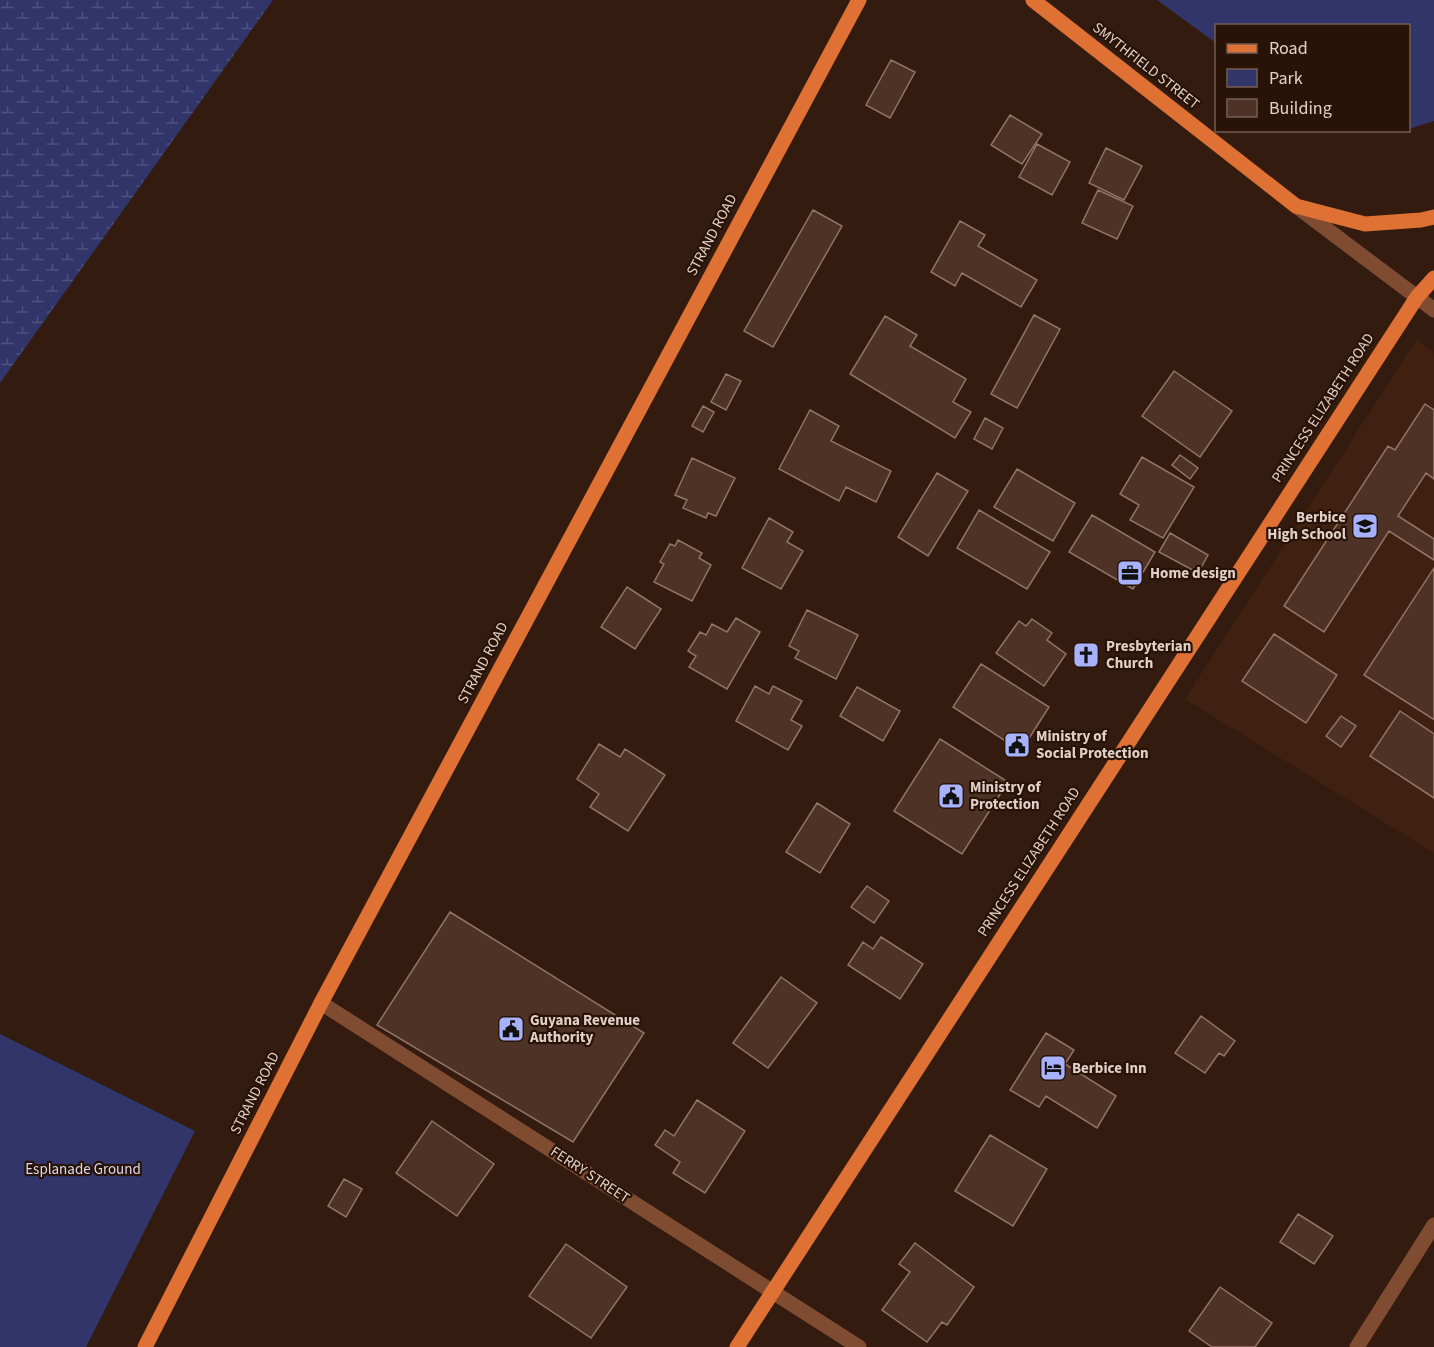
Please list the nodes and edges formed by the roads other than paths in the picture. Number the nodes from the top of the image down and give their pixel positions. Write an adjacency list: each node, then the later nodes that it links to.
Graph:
1 (859, 0): 8 (main road, STRAND ROAD)
2 (1033, 0): 3 (main road, SMYTHFIELD STREET)
3 (1296, 206): 4 (main road, SMYTHFIELD STREET); 6 (street)
4 (1434, 217)
5 (1434, 278): 6 (main road, PRINCESS ELIZABETH ROAD)
6 (1417, 297): 7 (street); 10 (main road, PRINCESS ELIZABETH ROAD)
7 (1434, 310)
8 (321, 1003): 10 (street, FERRY STREET); 11 (main road, STRAND ROAD)
9 (1434, 1225): 14 (street)
10 (772, 1292): 12 (main road, PRINCESS ELIZABETH ROAD); 13 (street, FERRY STREET)
11 (145, 1347)
12 (737, 1347)
13 (859, 1347)
14 (1357, 1347)

